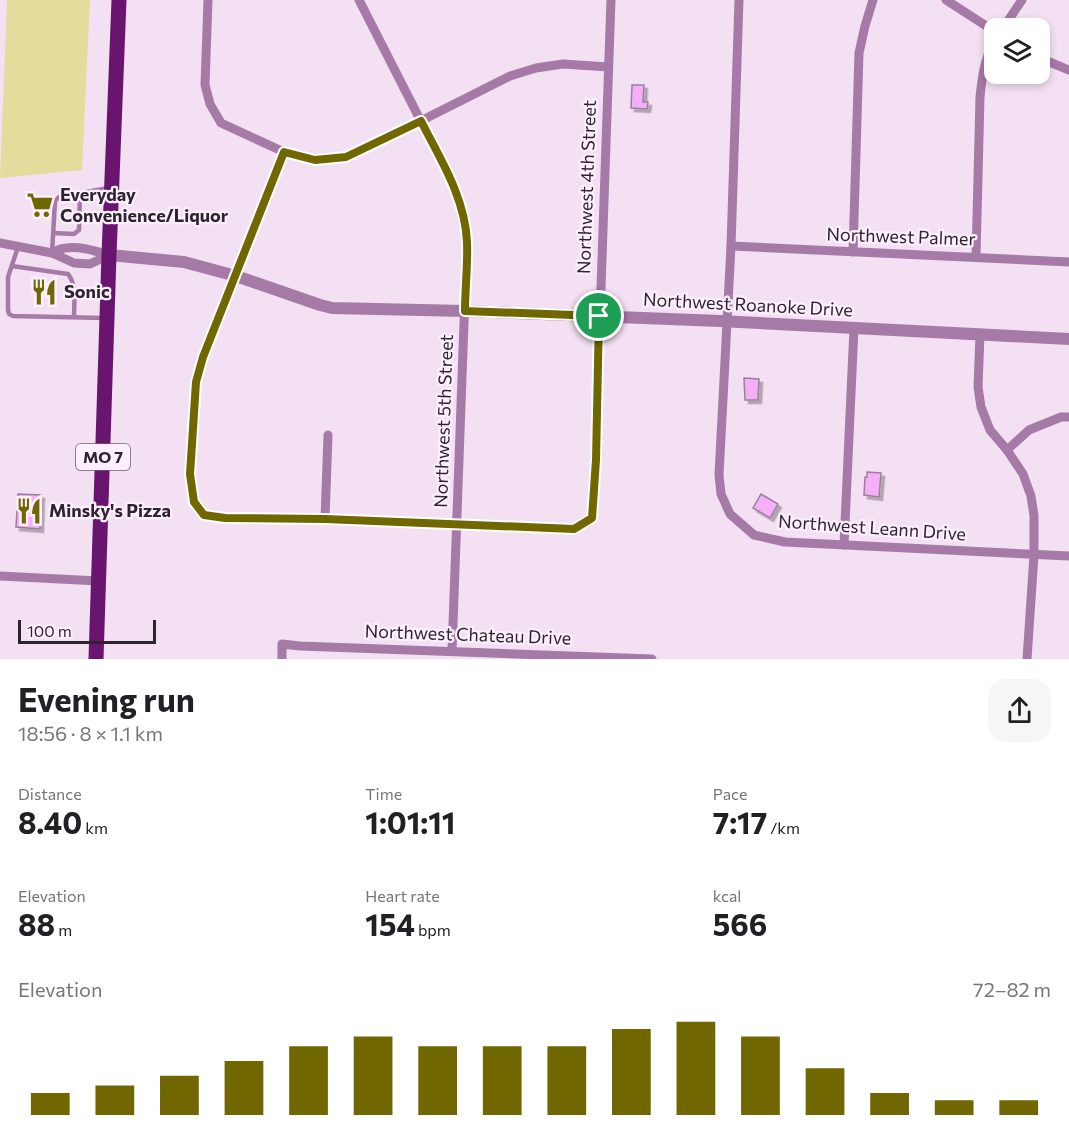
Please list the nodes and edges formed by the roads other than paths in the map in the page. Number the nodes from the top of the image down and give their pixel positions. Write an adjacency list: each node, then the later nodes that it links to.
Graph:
1 (119, 0): 17 (main road, MO 7)
2 (208, 0): 16 (street)
3 (359, 0): 15 (street, Northwest 5th Street)
4 (611, 0): 12 (street, Northwest 4th Street)
5 (739, 0): 21 (street, Northwest Leann Drive)
6 (873, 0): 23 (street)
7 (946, 0): 10 (street)
8 (1022, 0): 9 (street)
9 (1010, 18)
10 (984, 25)
11 (1050, 62): 14 (street)
12 (608, 67): 15 (street); 31 (street, Northwest 4th Street)
13 (984, 68): 26 (street)
14 (1069, 70)
15 (421, 121): 16 (street); 30 (street, Northwest 5th Street)
16 (284, 152): 29 (street)
17 (112, 187): 18 (lane); 25 (main road, MO 7)
18 (80, 194): 19 (lane); 19 (lane)
19 (53, 234): 24 (lane)
20 (0, 243): 22 (street)
21 (731, 246): 23 (street, Northwest Palmer); 34 (street, Northwest Leann Drive)
22 (18, 247): 24 (street); 28 (lane)
23 (853, 252): 26 (street, Northwest Palmer)
24 (52, 253): 25 (street); 25 (street)
25 (109, 255): 29 (street, Northwest Roanoke Drive); 33 (main road, MO 7)
26 (976, 257): 27 (street, Northwest Palmer)
27 (1069, 262)
28 (12, 266): 32 (lane); 32 (lane)
29 (236, 276): 30 (street, Northwest Roanoke Drive); 41 (street)
30 (465, 311): 31 (street, Northwest Roanoke Drive); 42 (street, Northwest 5th Street)
31 (599, 316): 34 (street, Northwest Roanoke Drive); 42 (street, Northwest 4th Street)
32 (74, 317): 33 (lane)
33 (107, 318): 47 (main road, MO 7)
34 (727, 321): 35 (street, Northwest Roanoke Drive); 43 (street, Northwest Leann Drive)
35 (854, 328): 36 (street, Northwest Roanoke Drive); 43 (street)
36 (980, 335): 37 (street, Northwest Roanoke Drive); 40 (street)
37 (1069, 339)
38 (1069, 417): 40 (street)
39 (328, 435): 41 (street)
40 (1006, 450): 44 (street)
41 (325, 519): 42 (street)
42 (457, 524): 48 (street, Northwest 5th Street)
43 (844, 545): 44 (street, Northwest Leann Drive)
44 (1034, 555): 45 (street, Northwest Leann Drive); 53 (street)
45 (1069, 556)
46 (0, 576): 47 (street)
47 (99, 581): 50 (main road, MO 7)
48 (452, 651): 49 (street, Northwest Chateau Drive); 51 (street, Northwest Chateau Drive)
49 (570, 657): 52 (street, Northwest Chateau Drive)
50 (96, 659)
51 (282, 659)
52 (652, 659)
53 (1027, 659)

